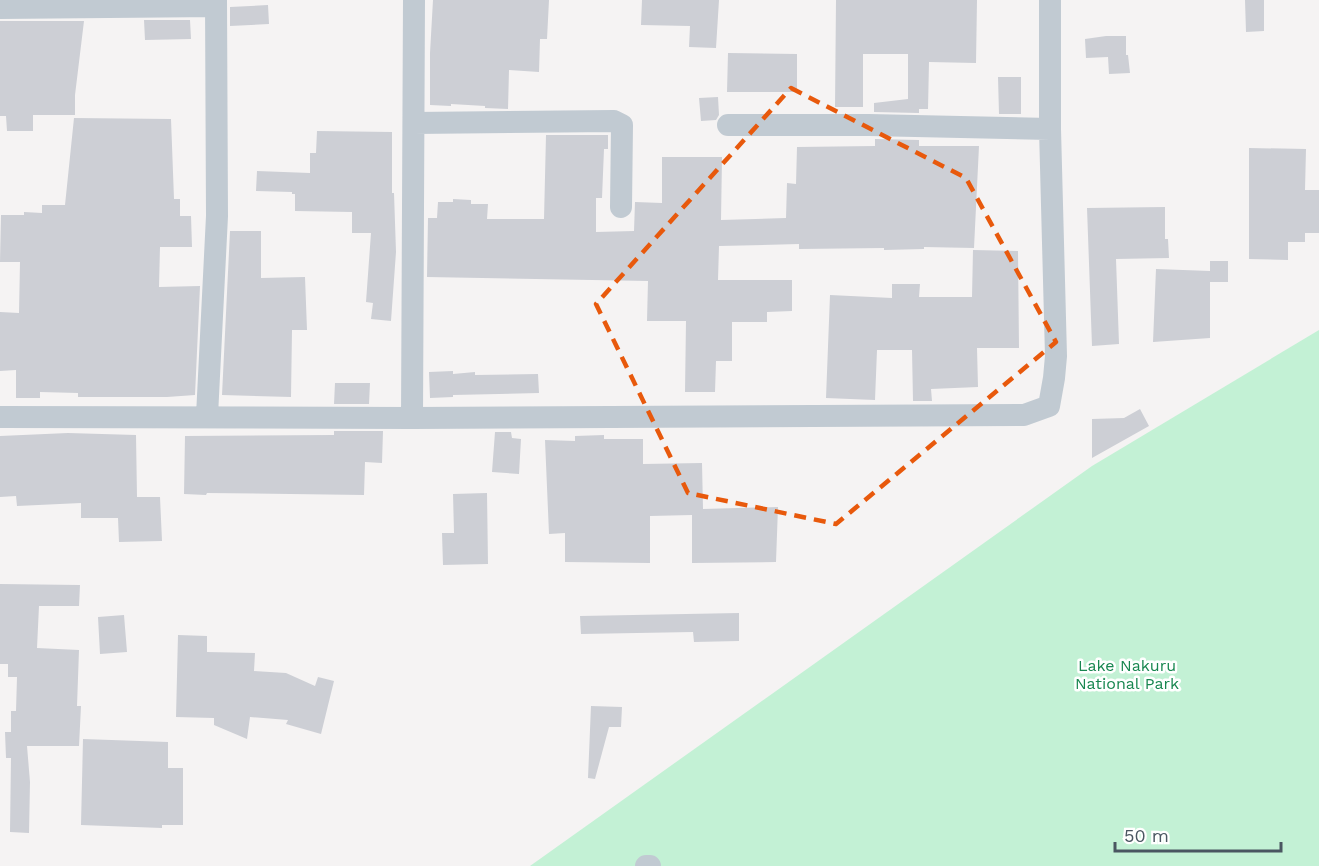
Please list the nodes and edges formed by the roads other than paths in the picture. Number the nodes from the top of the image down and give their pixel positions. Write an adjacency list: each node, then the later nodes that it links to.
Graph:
1 (414, 0): 5 (street)
2 (1050, 0): 7 (street)
3 (216, 3): 4 (street); 9 (street)
4 (0, 8)
5 (414, 123): 8 (street); 11 (street)
6 (728, 125): 7 (street)
7 (1050, 129): 11 (street)
8 (621, 207)
9 (207, 416): 10 (street); 11 (street)
10 (0, 417)
11 (412, 418)

